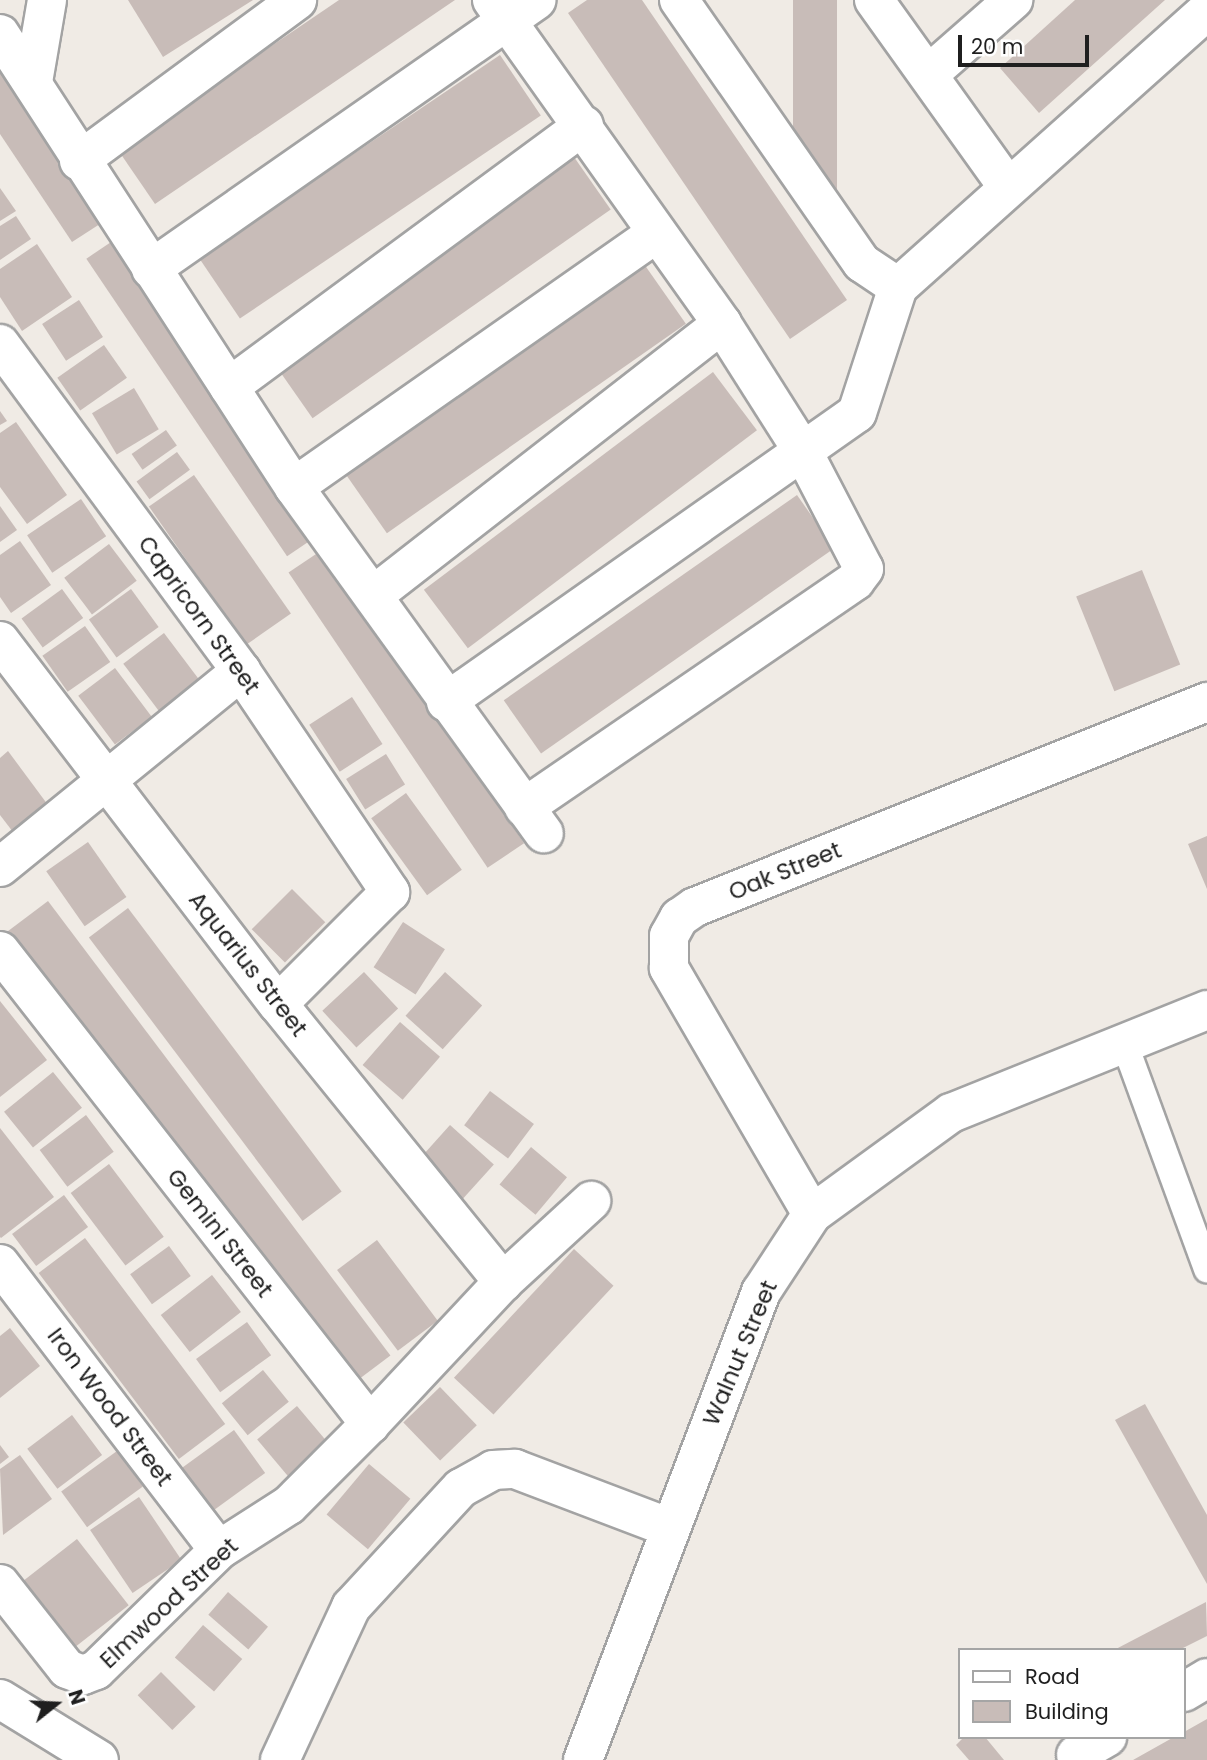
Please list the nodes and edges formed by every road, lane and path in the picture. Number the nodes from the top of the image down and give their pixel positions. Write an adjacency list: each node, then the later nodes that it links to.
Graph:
1 (297, 0): 12 (street)
2 (679, 0): 16 (street)
3 (874, 0): 9 (street)
4 (1013, 0): 9 (street)
5 (53, 6): 10 (street)
6 (512, 7): 11 (street); 15 (street)
7 (1207, 11): 13 (street)
8 (0, 34): 10 (street)
9 (930, 73): 13 (street)
10 (33, 82): 12 (street)
11 (583, 125): 14 (street); 19 (street)
12 (79, 160): 15 (street)
13 (1007, 186): 16 (street)
14 (657, 233): 17 (street); 21 (street)
15 (152, 269): 19 (street)
16 (898, 287): 20 (street)
17 (722, 324): 20 (street); 22 (street)
18 (0, 344): 24 (street, Capricorn Street)
19 (229, 387): 21 (street)
20 (802, 450): 25 (street); 25 (street)
21 (294, 487): 22 (street)
22 (375, 594): 25 (street)
23 (0, 641): 27 (street, Aquarius Street)
24 (241, 671): 27 (street); 30 (street, Capricorn Street)
25 (446, 702)
26 (1207, 702): 34 (street, Oak Street)
27 (107, 780): 28 (street); 30 (street, Aquarius Street)
28 (0, 867)
29 (0, 951): 38 (street, Gemini Street)
30 (278, 1004): 37 (street, Aquarius Street)
31 (1207, 1010): 32 (street, Walnut Street)
32 (1125, 1045): 34 (street, Walnut Street); 36 (lane)
33 (591, 1201): 37 (street)
34 (812, 1214): 39 (street, Walnut Street)
35 (0, 1264): 40 (street, Iron Wood Street)
36 (1207, 1269)
37 (503, 1282): 38 (street)
38 (370, 1424): 40 (street, Elmwood Street)
39 (668, 1527): 46 (street); 47 (street, Walnut Street)
40 (219, 1550): 41 (street, Elmwood Street)
41 (0, 1584)
42 (1207, 1678): 43 (street)
43 (1186, 1691)
44 (0, 1699): 45 (street)
45 (99, 1760)
46 (280, 1760)
47 (583, 1760)

